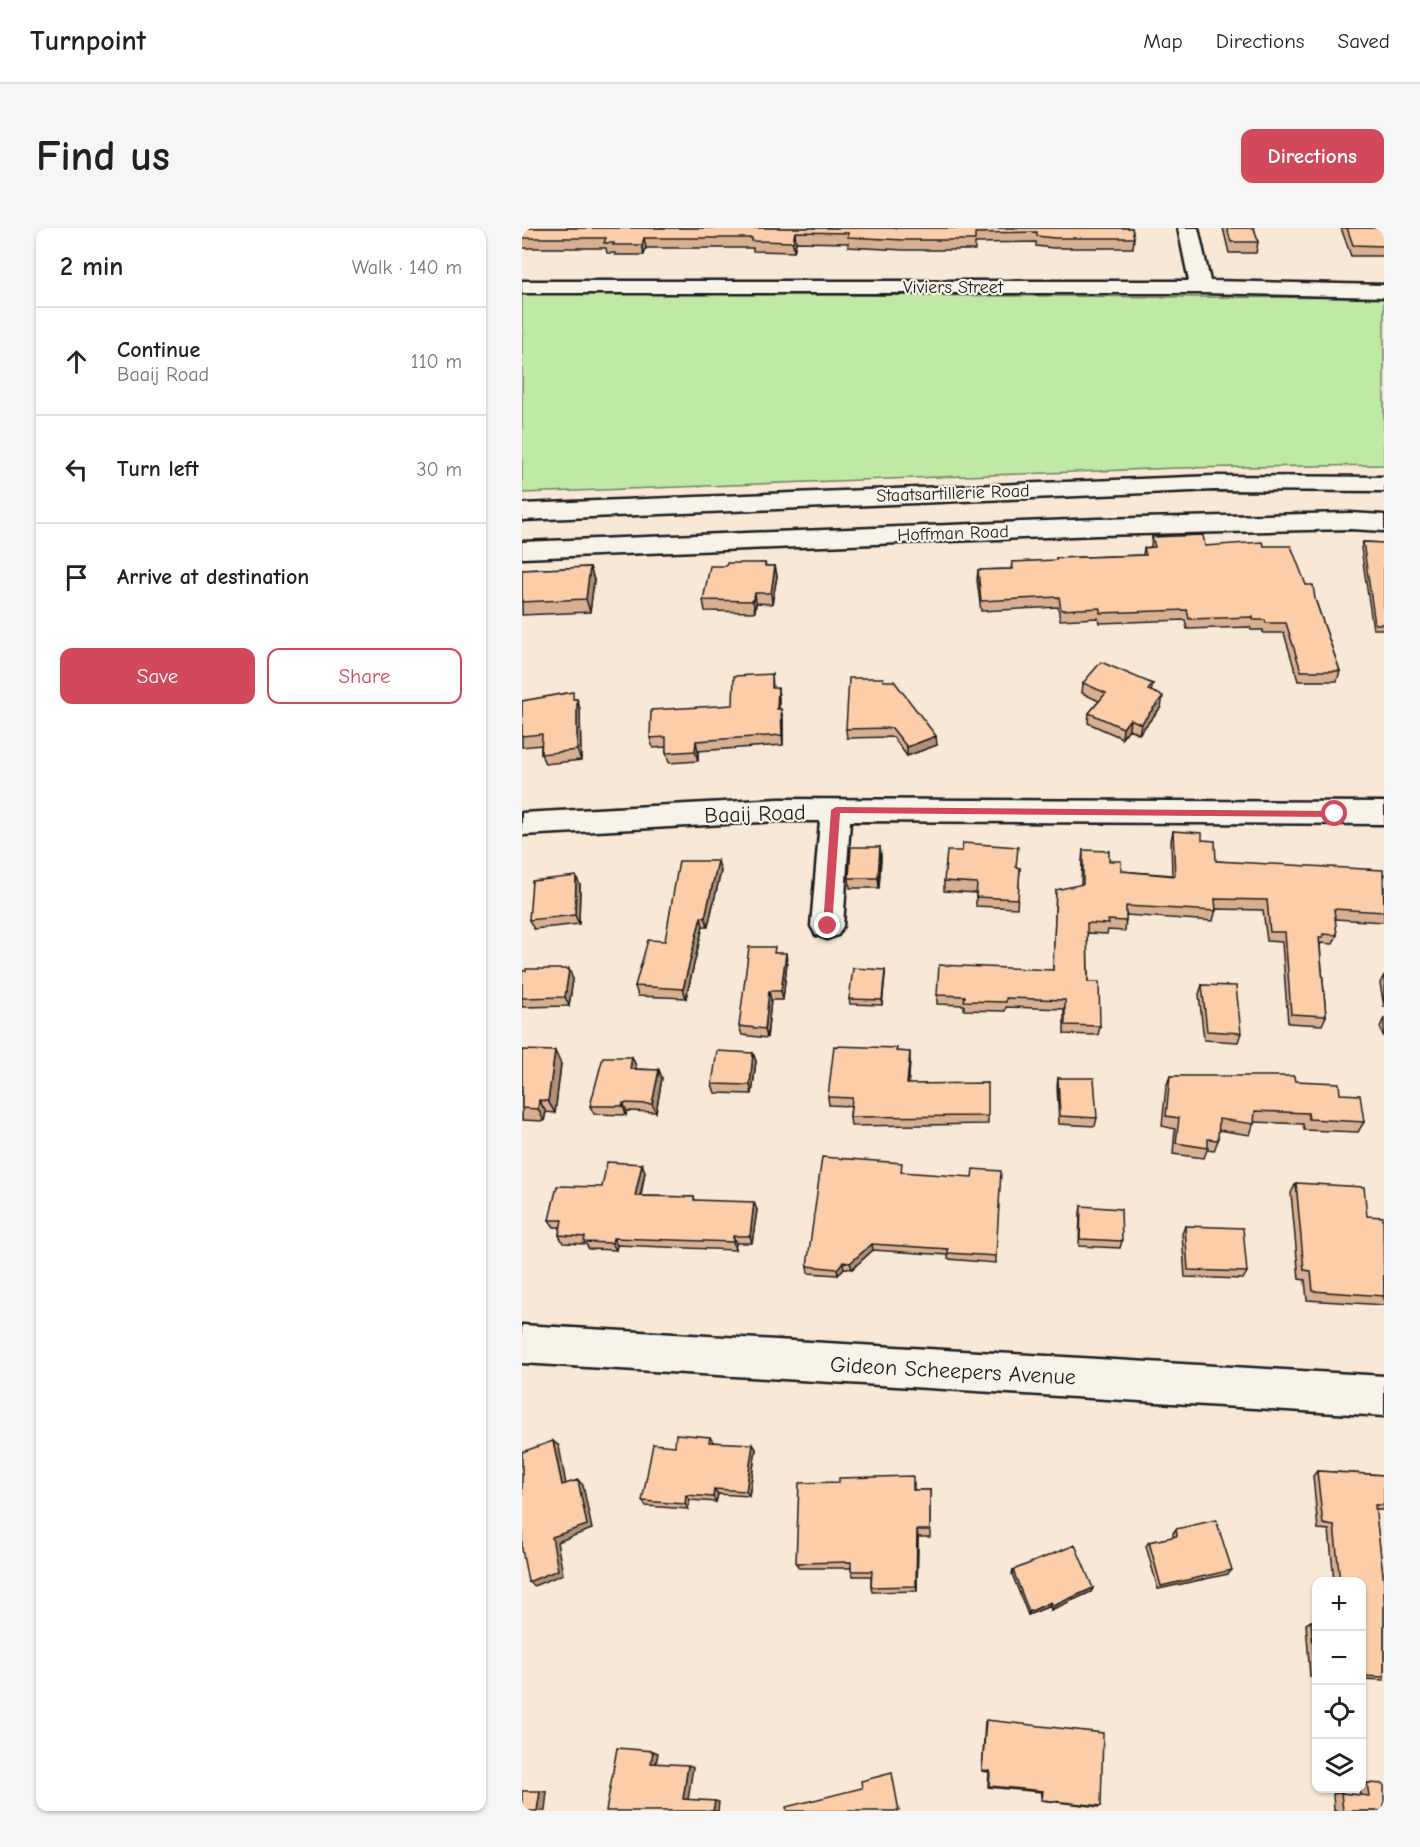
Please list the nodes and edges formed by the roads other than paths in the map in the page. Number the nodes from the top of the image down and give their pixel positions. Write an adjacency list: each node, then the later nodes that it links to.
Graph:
1 (1188, 228): 3 (street)
2 (522, 287): 3 (street, Viviers Street)
3 (1201, 287): 4 (street, Viviers Street)
4 (1384, 291)
5 (1384, 484): 6 (street, Staatsartillerie Road)
6 (522, 512)
7 (1384, 523): 8 (street, Hoffman Road)
8 (522, 550)
9 (836, 810): 10 (street, Baaij Road); 11 (street, Baaij Road); 12 (street)
10 (1384, 813)
11 (522, 824)
12 (828, 926)
13 (522, 1344): 14 (street, Gideon Scheepers Avenue)
14 (1384, 1396)

